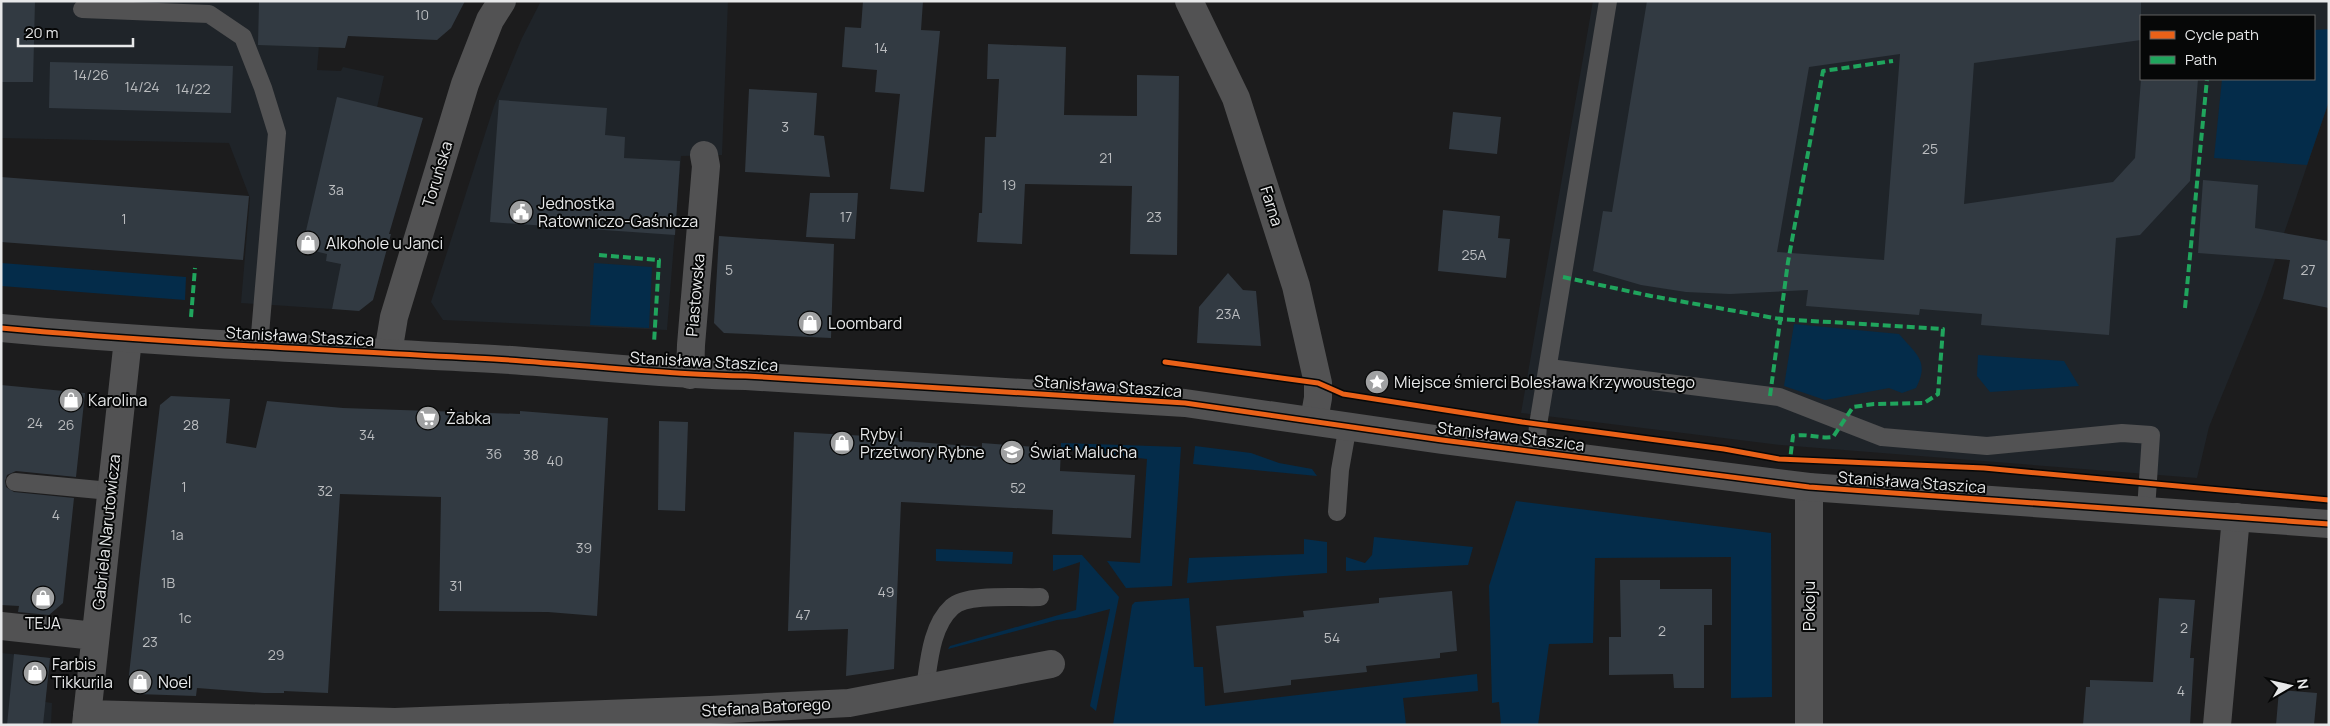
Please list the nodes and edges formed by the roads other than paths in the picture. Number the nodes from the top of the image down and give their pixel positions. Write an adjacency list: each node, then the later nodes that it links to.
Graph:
1 (502, 1): 9 (street, Toruńska)
2 (1189, 1): 12 (street, Farna)
3 (1608, 1): 10 (lane)
4 (82, 9): 8 (lane)
5 (704, 155): 11 (street, Piastowska)
6 (1, 328): 7 (street, Stanisława Staszica)
7 (128, 339): 8 (street, Stanisława Staszica); 17 (street, Gabriela Narutowicza)
8 (260, 346): 9 (street, Stanisława Staszica)
9 (388, 353): 11 (street, Stanisława Staszica)
10 (1549, 368): 14 (lane); 18 (lane)
11 (690, 375): 12 (street, Stanisława Staszica)
12 (1314, 420): 13 (street, Stanisława Staszica)
13 (1348, 426): 14 (street, Stanisława Staszica); 19 (lane)
14 (1536, 452): 16 (street, Stanisława Staszica)
15 (15, 482): 17 (lane)
16 (1809, 487): 18 (street, Stanisława Staszica); 28 (street, Pokoju)
17 (110, 491): 24 (street, Gabriela Narutowicza)
18 (2146, 510): 20 (street, Stanisława Staszica)
19 (1338, 512)
20 (2236, 517): 21 (street, Stanisława Staszica); 29 (street)
21 (2329, 524)
22 (1040, 597): 26 (lane)
23 (1, 626): 24 (street)
24 (95, 636): 27 (street, Gabriela Narutowicza)
25 (1051, 664): 26 (street, Stefana Batorego)
26 (926, 688): 27 (street, Stefana Batorego)
27 (86, 719)
28 (1810, 725)
29 (2217, 725)

